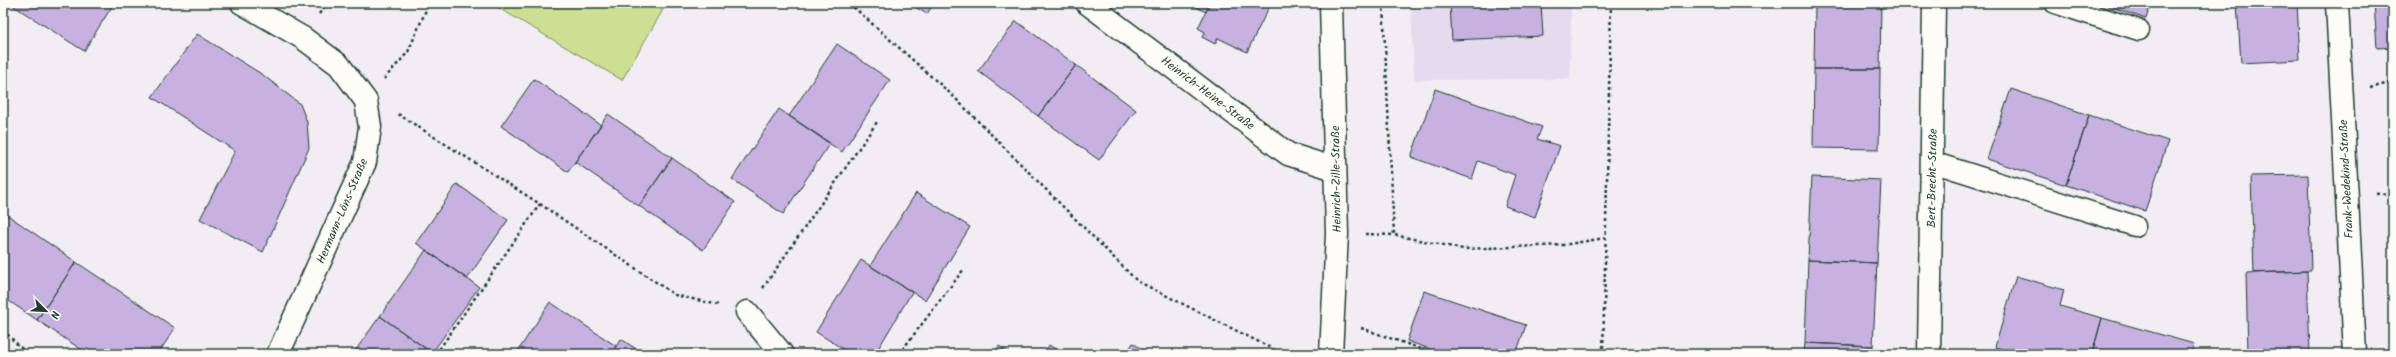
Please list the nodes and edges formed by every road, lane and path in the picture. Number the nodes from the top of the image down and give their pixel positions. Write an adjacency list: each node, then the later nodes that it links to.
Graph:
1 (242, 3): 12 (street, Hermann-Löns-Straße)
2 (429, 3): 12 (path)
3 (849, 3): 30 (path)
4 (1087, 3): 15 (street, Heinrich-Heine-Straße)
5 (1331, 3): 15 (street, Heinrich-Zille-Straße)
6 (1383, 3): 19 (path)
7 (1611, 3): 20 (path)
8 (1934, 3): 14 (street, Bert-Brecht-Straße)
9 (2055, 3): 11 (lane)
10 (2337, 3): 35 (street, Frank-Wedekind-Straße)
11 (2140, 30)
12 (366, 101): 16 (path); 26 (street, Hermann-Löns-Straße)
13 (877, 122): 22 (path)
14 (1932, 162): 17 (lane); 34 (street, Bert-Brecht-Straße)
15 (1335, 169): 18 (street, Heinrich-Zille-Straße)
16 (540, 204): 22 (path); 27 (path)
17 (2135, 226)
18 (1337, 234): 19 (path); 23 (street, Heinrich-Zille-Straße)
19 (1394, 235): 20 (path)
20 (1605, 238): 33 (path)
21 (964, 269): 29 (path)
22 (747, 312): 28 (street)
23 (1333, 318): 31 (street, Heinrich-Zille-Straße); 32 (path)
24 (3, 330): 25 (path)
25 (27, 354)
26 (278, 354)
27 (436, 354)
28 (782, 354)
29 (899, 354)
30 (1283, 354)
31 (1331, 354)
32 (1436, 354)
33 (1603, 354)
34 (1929, 354)
35 (2355, 354)

